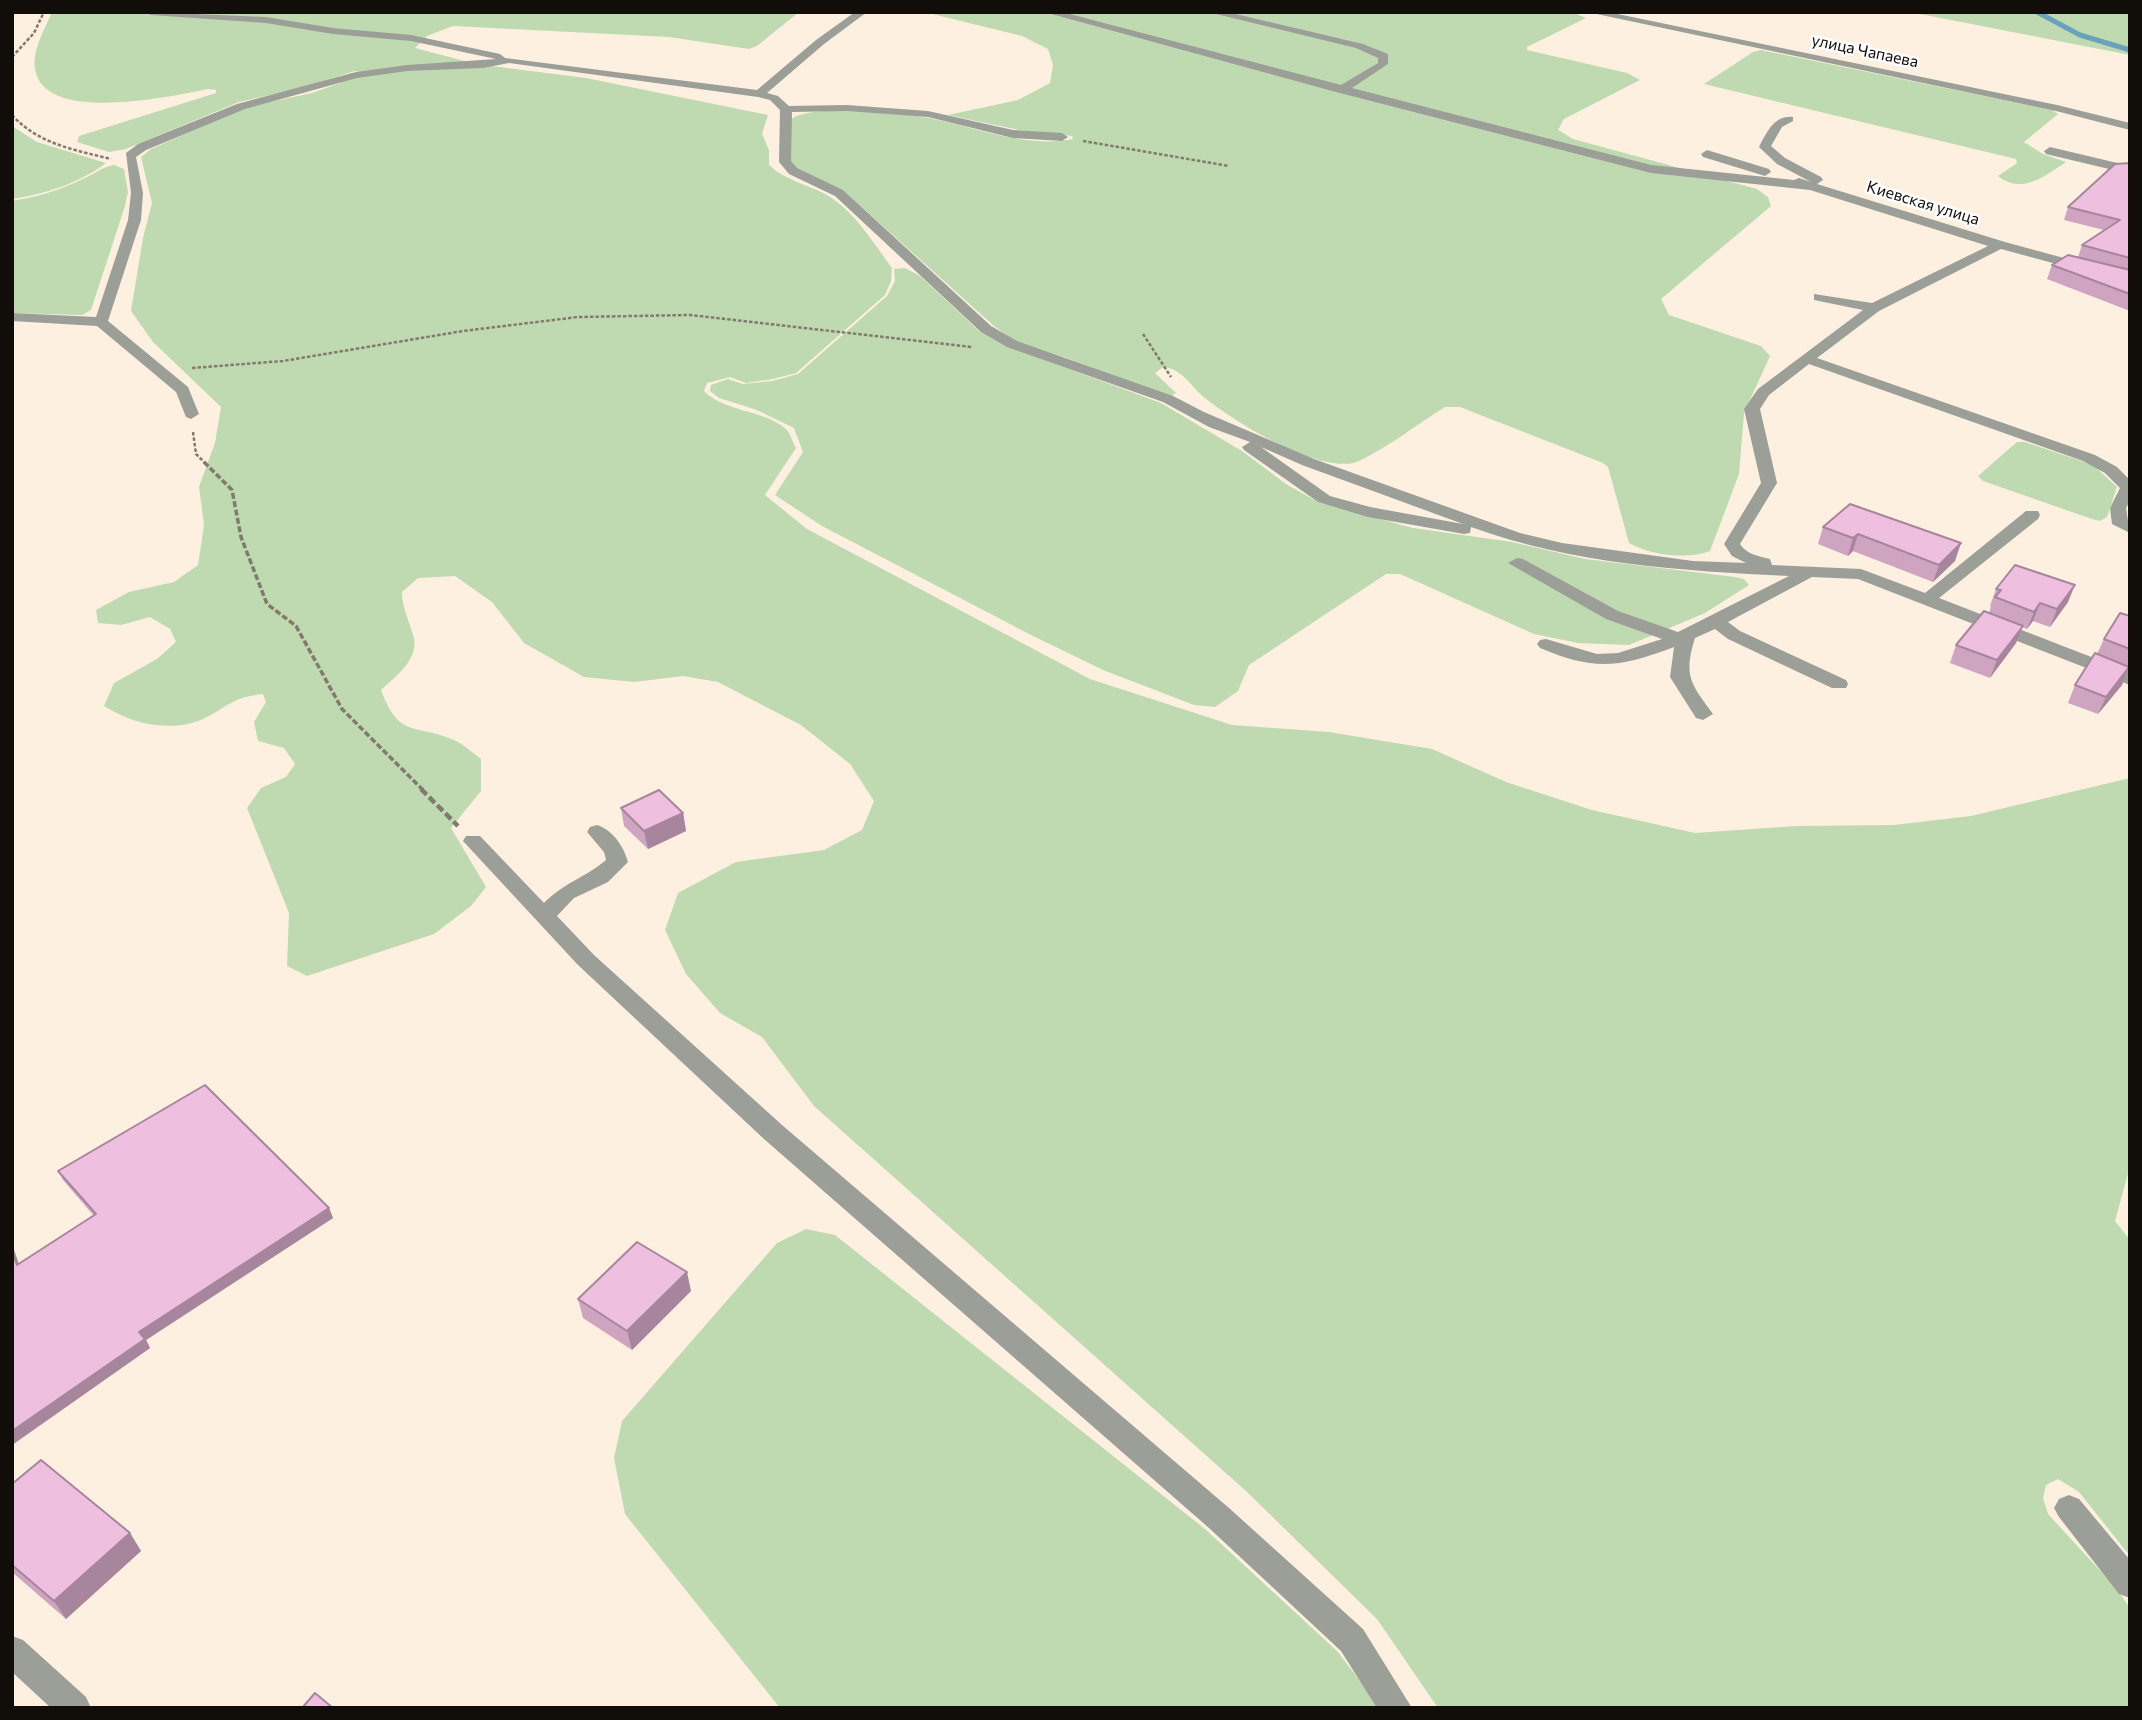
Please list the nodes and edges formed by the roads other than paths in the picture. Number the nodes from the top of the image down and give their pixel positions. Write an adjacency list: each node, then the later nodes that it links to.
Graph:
1 (151, 12): 6 (street)
2 (862, 12): 8 (street)
3 (1049, 12): 7 (street)
4 (1213, 12): 7 (street)
5 (1592, 12): 11 (street, улица Чапаева)
6 (509, 60): 8 (street); 23 (street)
7 (1340, 90): 16 (street)
8 (759, 94): 9 (street)
9 (786, 108): 12 (street); 26 (street)
10 (1788, 119): 17 (street)
11 (2130, 127)
12 (1062, 137)
13 (2050, 151): 15 (street)
14 (1707, 153): 16 (street, Киевская улица)
15 (2130, 170)
16 (1812, 186): 17 (street, Киевская улица)
17 (1910, 218): 18 (street, Киевская улица)
18 (2000, 245): 19 (street, Киевская улица); 21 (street)
19 (2130, 280)
20 (1819, 297): 21 (street)
21 (1874, 308): 24 (street)
22 (12, 317): 23 (street)
23 (102, 322): 25 (street)
24 (1807, 359): 27 (street); 32 (street)
25 (191, 414)
26 (1204, 417): 30 (street); 30 (street)
27 (2129, 485): 29 (street)
28 (2032, 515): 33 (street)
29 (2130, 528)
30 (1515, 537): 32 (street)
31 (1517, 563): 35 (street)
32 (1807, 573): 33 (street); 34 (street)
33 (1925, 601): 37 (street)
34 (1715, 620): 35 (street); 38 (street)
35 (1682, 636): 36 (street); 39 (street)
36 (1546, 644)
37 (2130, 679)
38 (1839, 684)
39 (1703, 714)
40 (597, 832): 42 (street)
41 (473, 841): 42 (street)
42 (544, 916): 47 (street)
43 (2069, 1508): 44 (street)
44 (2130, 1584)
45 (12, 1651): 46 (street)
46 (75, 1708)
47 (1396, 1708)

